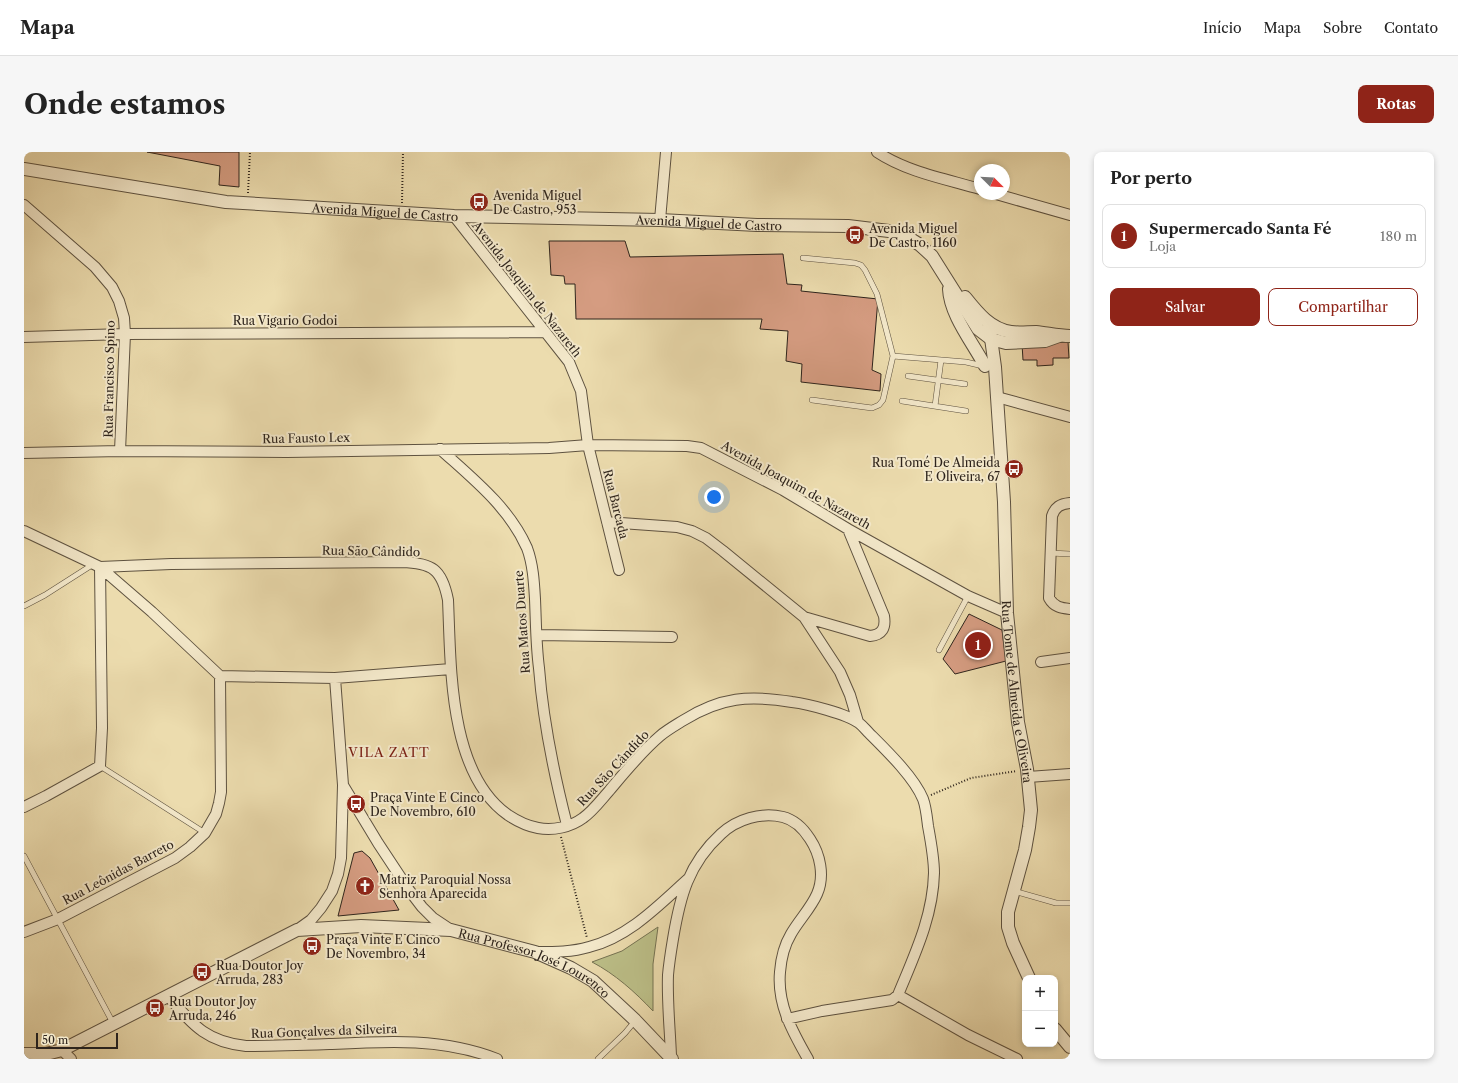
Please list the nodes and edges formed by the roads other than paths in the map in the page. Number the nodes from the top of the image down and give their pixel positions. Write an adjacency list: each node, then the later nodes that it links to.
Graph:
1 (666, 152): 9 (street)
2 (877, 152): 4 (street)
3 (24, 169): 8 (street, Avenida Miguel de Castro)
4 (974, 187)
5 (1010, 198): 7 (street)
6 (24, 205): 16 (street, Rua Francisco Spino)
7 (1070, 215)
8 (454, 216): 9 (street, Avenida Miguel de Castro); 15 (street, Avenida Joaquim de Nazareth)
9 (660, 220): 11 (street, Avenida Miguel de Castro)
10 (803, 258): 20 (lane)
11 (948, 281): 12 (street, Avenida Miguel de Castro); 14 (street, Avenida Miguel de Castro); 22 (street)
12 (978, 313): 13 (street, Avenida Miguel de Castro); 14 (street, Rua Tome de Almeida e Oliveira)
13 (989, 324): 17 (street, Avenida Miguel de Castro); 19 (street, Rua Tome de Almeida e Oliveira)
14 (978, 328): 19 (street, Avenida Miguel de Castro); 22 (street, Rua Tome de Almeida e Oliveira)
15 (545, 332): 16 (street, Rua Vigario Godoi); 32 (street, Avenida Joaquim de Nazareth)
16 (124, 334): 18 (street, Rua Vigario Godoi); 34 (street, Rua Francisco Spino)
17 (1065, 336): 19 (street, Avenida Miguel de Castro)
18 (24, 337)
19 (991, 339): 26 (street, Rua Tome de Almeida e Oliveira)
20 (893, 356): 21 (lane); 27 (lane)
21 (941, 360): 22 (lane); 24 (lane)
22 (985, 366): 26 (street, Rua Tome de Almeida e Oliveira)
23 (908, 376): 24 (lane)
24 (938, 380): 25 (lane); 29 (lane)
25 (965, 384)
26 (997, 397): 31 (street); 47 (street, Rua Tome de Almeida e Oliveira)
27 (812, 400)
28 (902, 401): 29 (lane)
29 (935, 406): 30 (lane)
30 (966, 411)
31 (1070, 417)
32 (588, 445): 33 (street, Rua Fausto Lex); 37 (street, Rua Barcada); 38 (street, Avenida Joaquim de Nazareth)
33 (440, 449): 34 (street, Rua Fausto Lex); 49 (street, Rua Matos Duarte)
34 (120, 451): 35 (street, Rua Fausto Lex)
35 (24, 453)
36 (1070, 503): 40 (street)
37 (607, 522): 43 (street, Rua Barcada); 48 (street)
38 (848, 529): 44 (street, Avenida Joaquim de Nazareth); 48 (street)
39 (24, 531): 42 (street)
40 (1050, 553): 41 (lane); 46 (street)
41 (1070, 554)
42 (96, 566): 45 (lane); 54 (street, Rua São Cândido); 55 (street); 58 (street)
43 (619, 570)
44 (968, 596): 47 (street, Avenida Joaquim de Nazareth); 51 (lane)
45 (24, 606)
46 (1070, 609)
47 (1007, 613): 59 (street, Rua Tome de Almeida e Oliveira)
48 (804, 617): 57 (street)
49 (537, 635): 50 (street); 63 (street, Rua Matos Duarte)
50 (672, 637)
51 (939, 650)
52 (1070, 658): 53 (street)
53 (1041, 662)
54 (451, 669): 56 (street); 63 (street, Rua São Cândido)
55 (220, 676): 56 (street); 64 (street, Rua Leônidas Barreto)
56 (335, 678): 61 (street)
57 (858, 722): 63 (street, Rua São Cândido); 75 (street, Rua São Cândido)
58 (100, 766): 62 (street); 64 (lane)
59 (1027, 773): 60 (street); 67 (street, Rua Tome de Almeida e Oliveira)
60 (1070, 774)
61 (343, 785): 70 (street); 71 (street)
62 (24, 807)
63 (563, 827)
64 (204, 833): 69 (street, Rua Leônidas Barreto)
65 (24, 856): 69 (lane)
66 (688, 879): 73 (street); 77 (street); 84 (street)
67 (1013, 891): 68 (lane); 74 (street, Rua Tome de Almeida e Oliveira)
68 (1070, 903)
69 (58, 919): 72 (street, Rua Leônidas Barreto); 79 (lane)
70 (298, 930): 71 (street, Rua Professor José Lourenco); 76 (street)
71 (452, 930): 73 (street, Rua Professor José Lourenco)
72 (24, 932)
73 (535, 952): 78 (street, Rua Professor José Lourenco)
74 (1029, 975)
75 (898, 995): 77 (street); 89 (street)
76 (168, 996): 79 (street); 86 (street, Rua Gonçalves da Silveira)
77 (787, 1019): 88 (street)
78 (635, 1020): 84 (street, Rua Professor José Lourenco); 87 (lane)
79 (113, 1023): 83 (street)
80 (1058, 1033): 81 (street)
81 (1070, 1047)
82 (24, 1054): 83 (street)
83 (58, 1054): 85 (street)
84 (671, 1058)
85 (71, 1059)
86 (497, 1059)
87 (598, 1059)
88 (808, 1059)
89 (1017, 1059)

